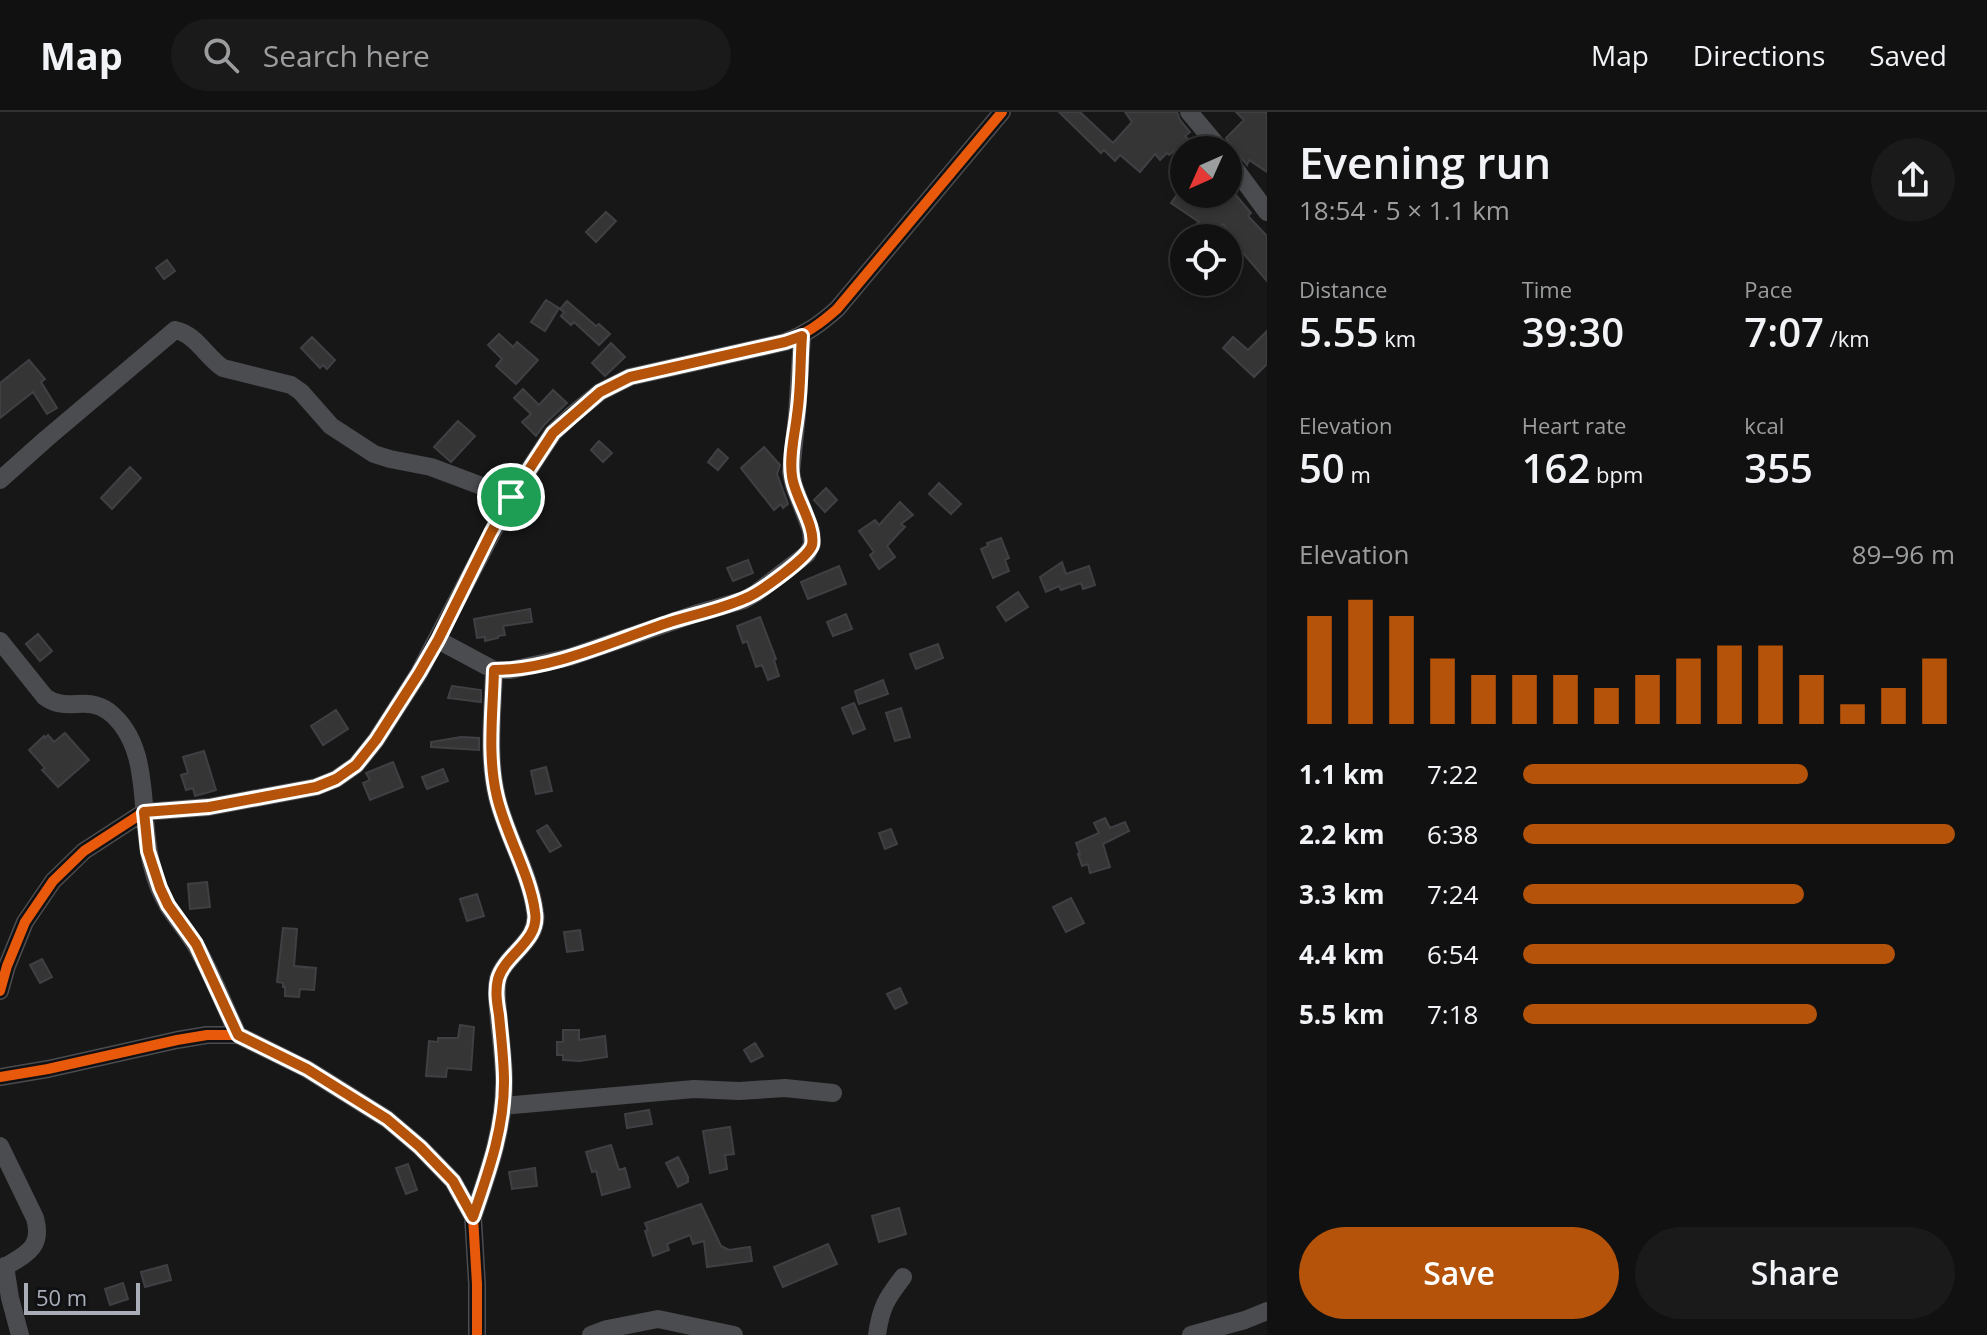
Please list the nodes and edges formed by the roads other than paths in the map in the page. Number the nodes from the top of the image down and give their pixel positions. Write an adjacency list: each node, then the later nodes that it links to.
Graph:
1 (1002, 112): 6 (street)
2 (1189, 112): 3 (street)
3 (1209, 136)
4 (1242, 178): 5 (street)
5 (1267, 212)
6 (802, 336): 8 (street); 11 (street)
7 (0, 480): 8 (street)
8 (511, 497): 9 (street)
9 (438, 640): 11 (street); 12 (street)
10 (0, 641): 12 (street)
11 (494, 670): 17 (street)
12 (144, 812): 13 (street); 14 (street)
13 (0, 991)
14 (238, 1035): 15 (street); 19 (street)
15 (0, 1077)
16 (833, 1093): 17 (street)
17 (503, 1106): 19 (street)
18 (0, 1146): 20 (street)
19 (473, 1217): 24 (street)
20 (3, 1268): 23 (street)
21 (903, 1277): 27 (street)
22 (1267, 1311): 28 (street)
23 (20, 1335)
24 (477, 1335)
25 (591, 1335): 26 (street)
26 (734, 1335)
27 (877, 1335)
28 (1191, 1335)

